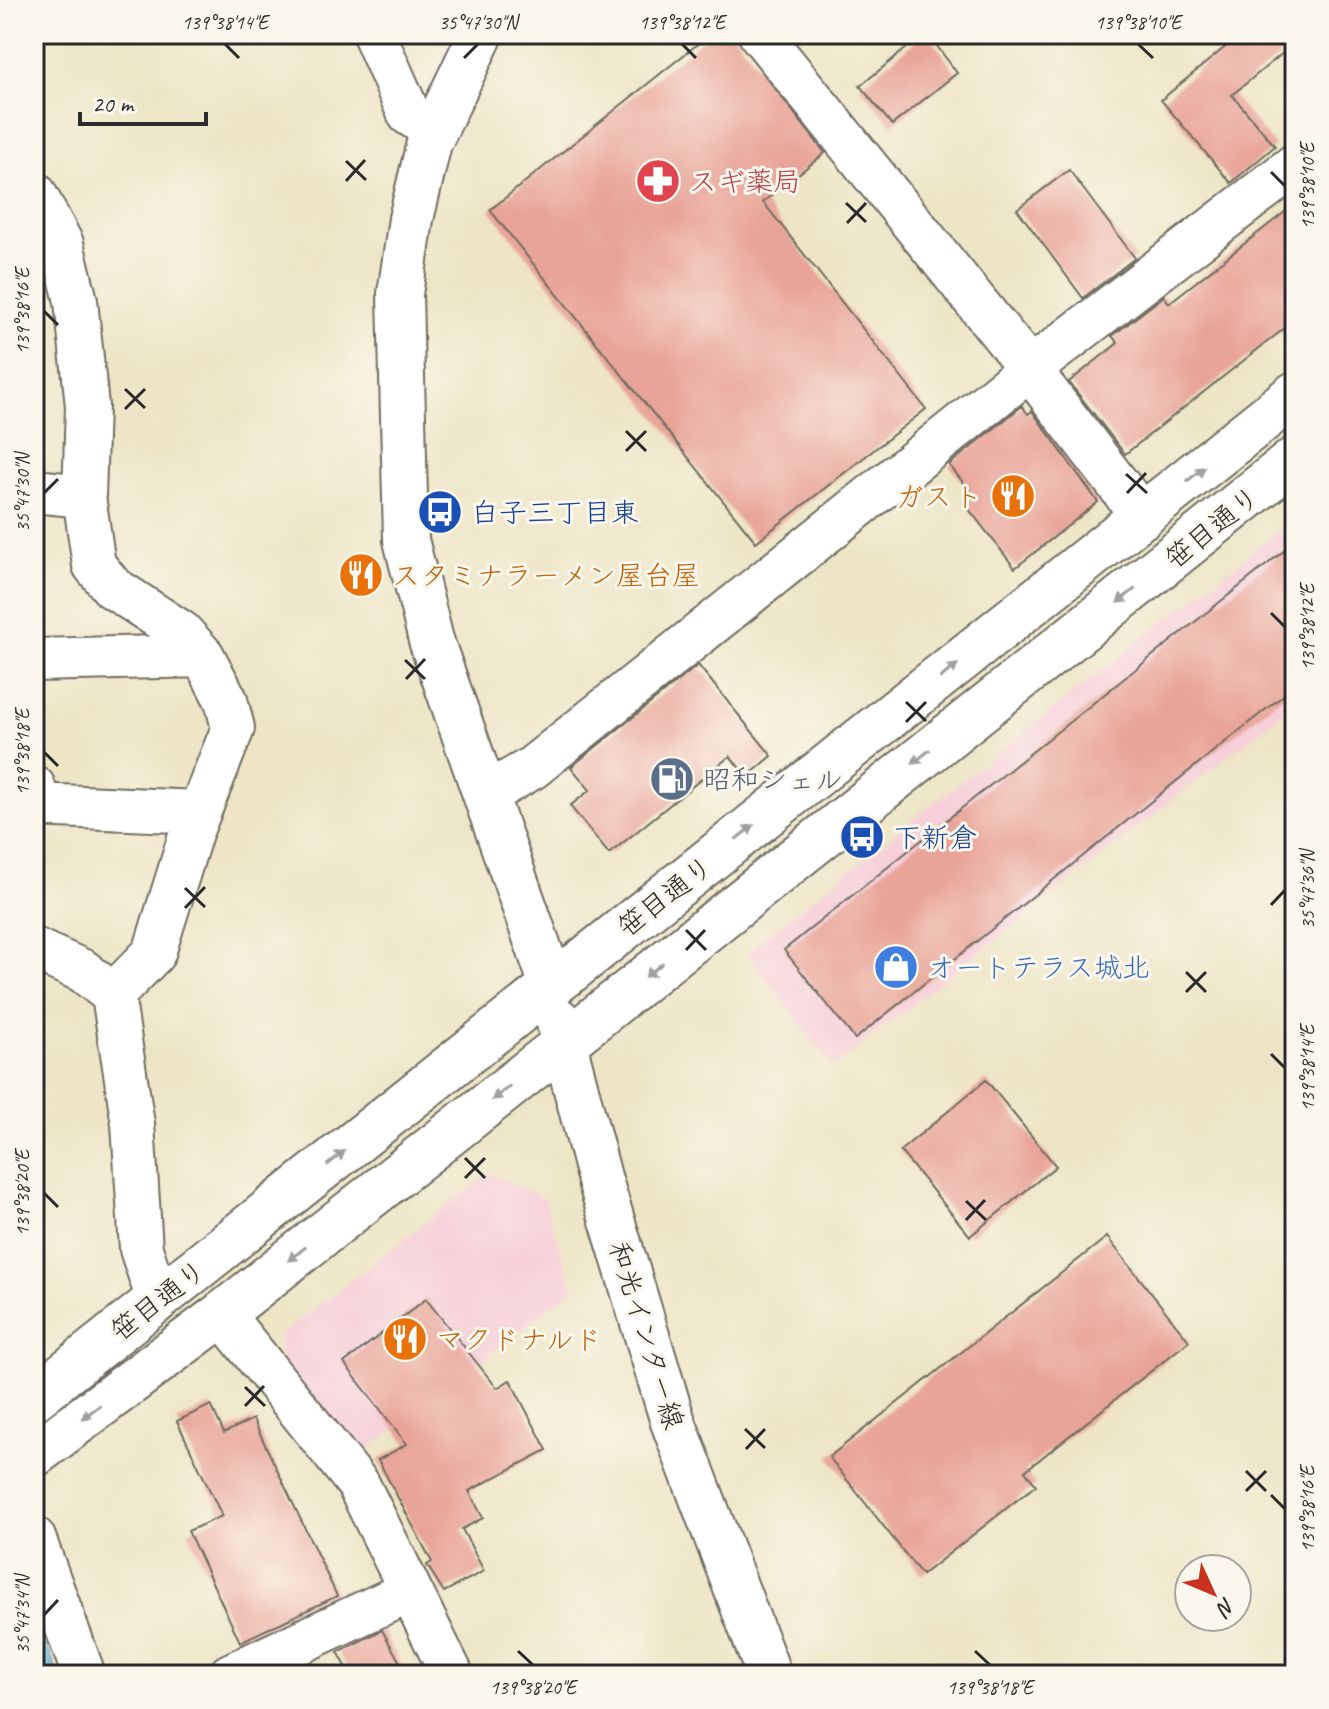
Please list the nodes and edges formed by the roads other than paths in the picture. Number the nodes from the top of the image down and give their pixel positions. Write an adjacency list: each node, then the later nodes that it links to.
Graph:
1 (481, 34): 4 (main road, 和光インター線)
2 (760, 34): 7 (street)
3 (380, 36): 4 (street)
4 (435, 131): 16 (main road, 和光インター線)
5 (1295, 165): 7 (street)
6 (34, 192): 11 (street)
7 (1030, 369): 12 (street); 16 (street)
8 (1295, 394): 12 (main road, 笹目通り, one-way to 8)
9 (1295, 459): 21 (main road, 笹目通り, one-way to 21)
10 (34, 491): 11 (street)
11 (84, 496): 13 (street)
12 (1143, 517): 19 (main road, 笹目通り, one-way to 12)
13 (203, 656): 14 (street); 17 (street)
14 (34, 660)
15 (34, 787): 17 (street)
16 (485, 795): 19 (main road, 和光インター線)
17 (199, 812): 20 (street)
18 (34, 949): 20 (street)
19 (552, 985): 21 (main road, 和光インター線); 22 (main road, 笹目通り, one-way to 19)
20 (113, 995): 22 (street)
21 (562, 1045): 23 (main road, 笹目通り, one-way to 23); 31 (main road, 和光インター線)
22 (158, 1300): 24 (main road, 笹目通り)
23 (222, 1314): 25 (main road, 笹目通り, one-way to 25); 27 (street)
24 (34, 1398)
25 (34, 1455)
26 (34, 1538): 29 (street)
27 (410, 1591): 28 (street); 30 (street)
28 (249, 1671)
29 (84, 1675)
30 (452, 1675)
31 (769, 1675)

